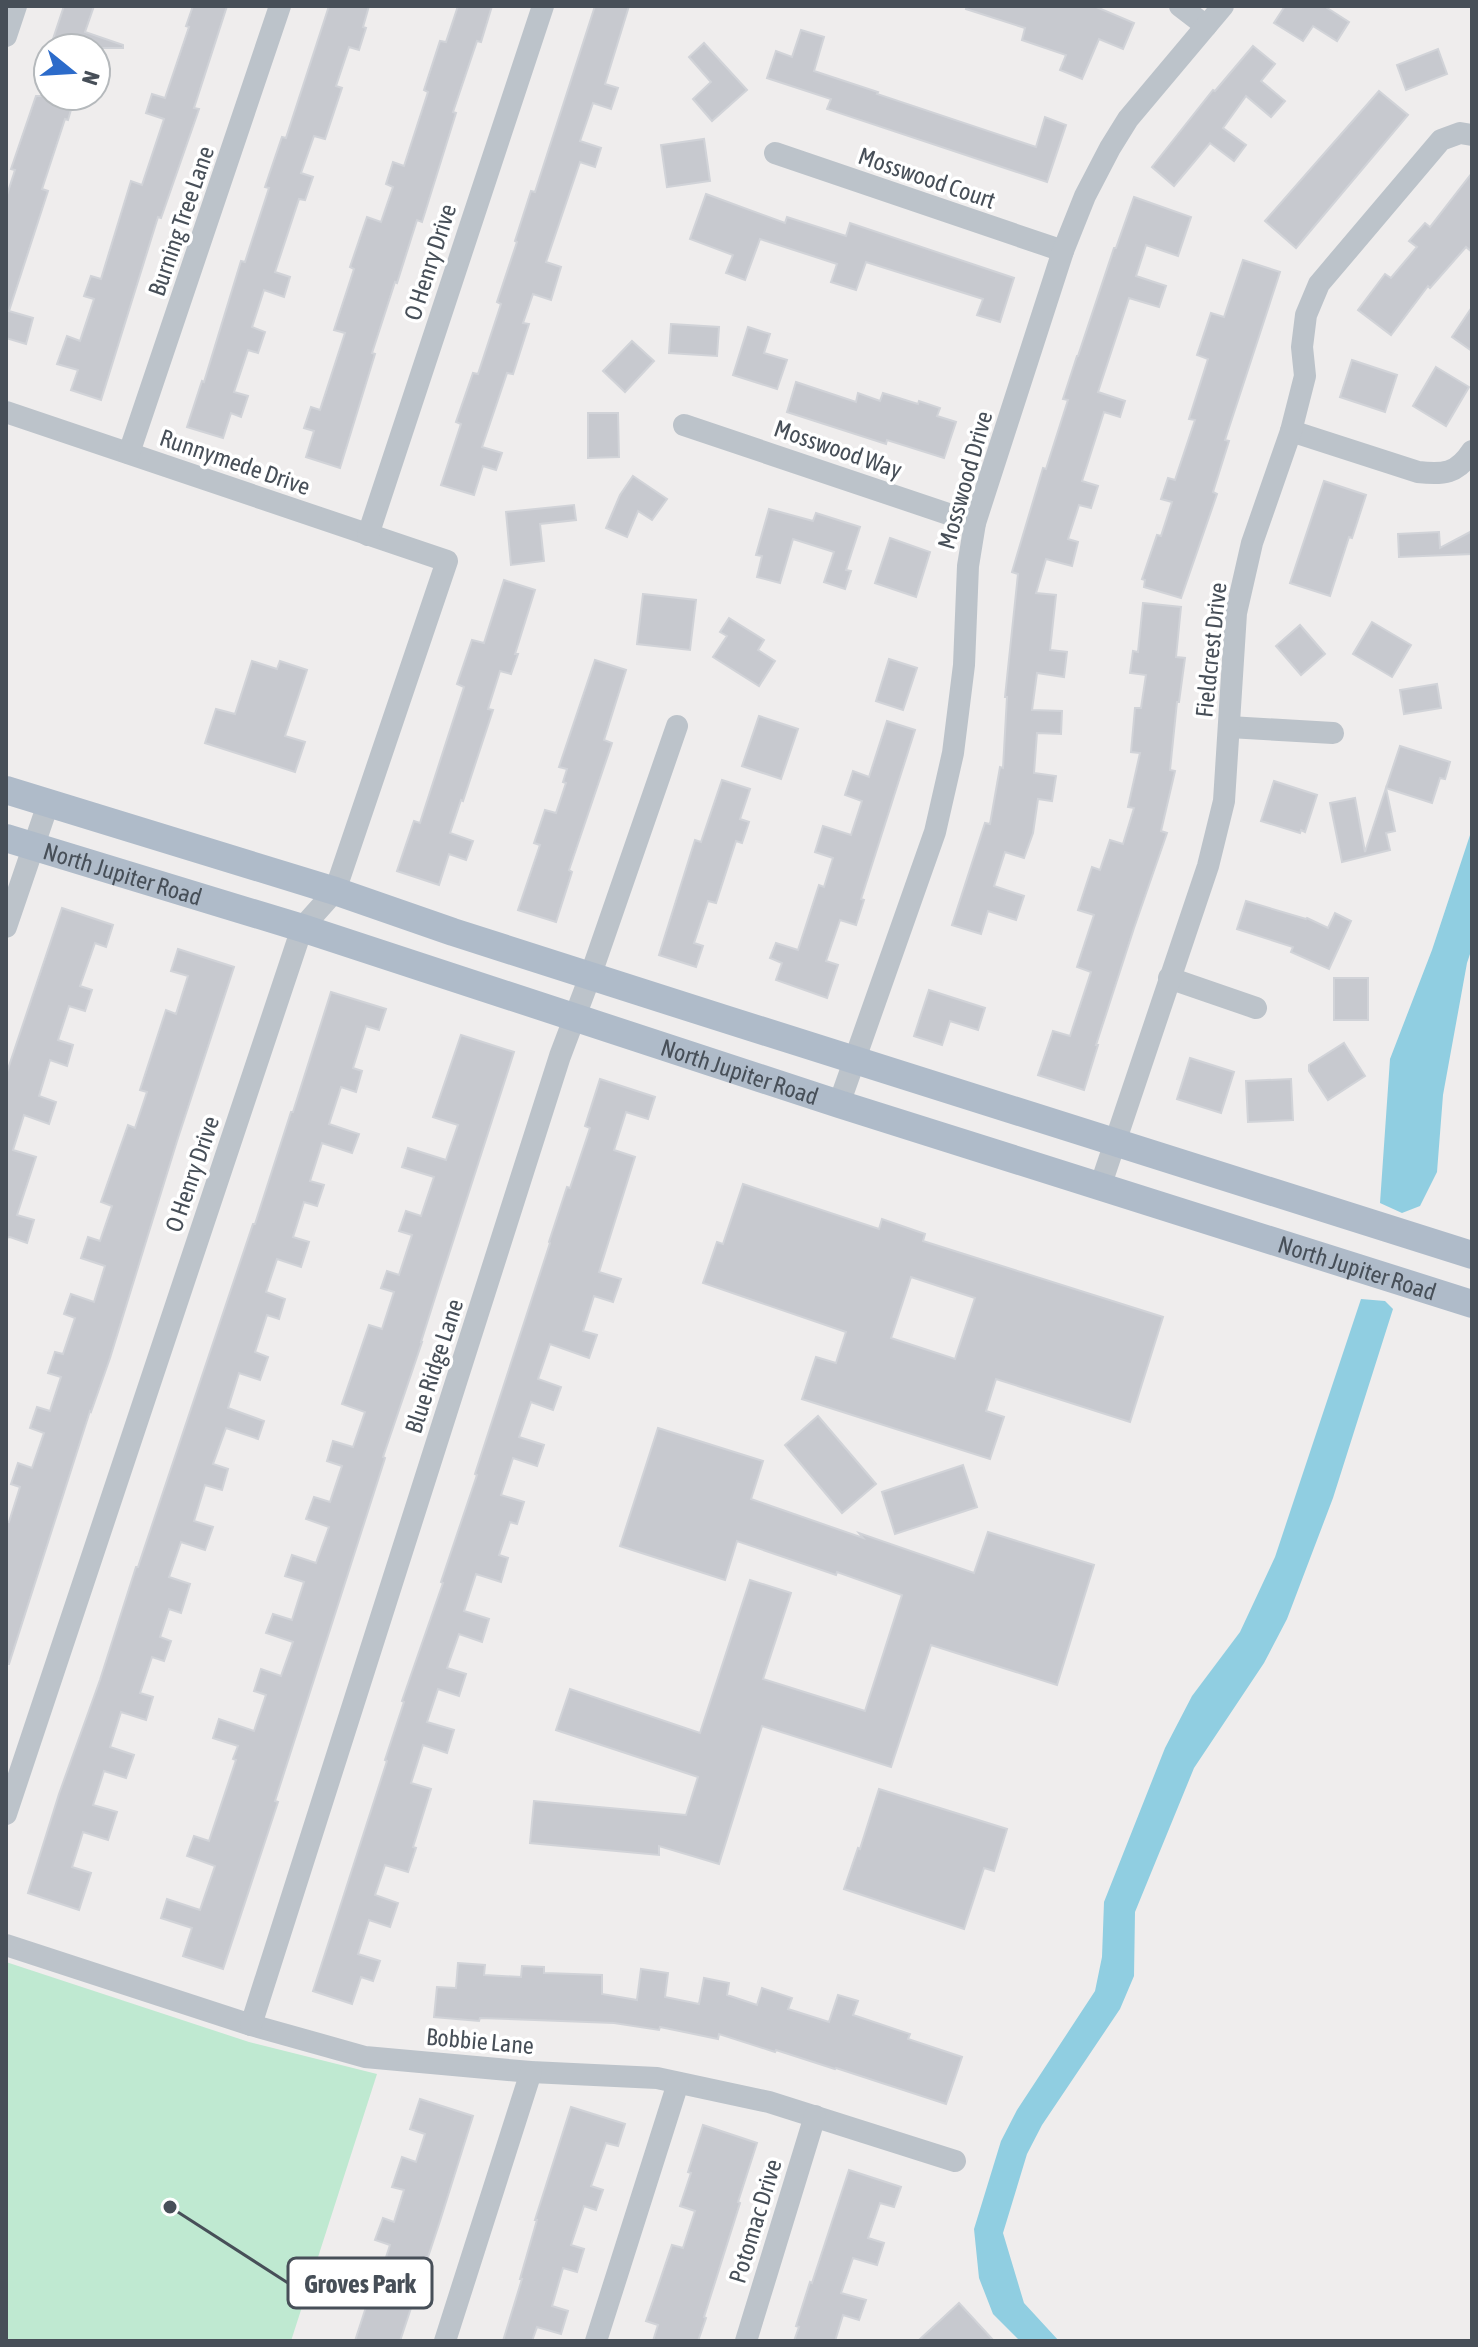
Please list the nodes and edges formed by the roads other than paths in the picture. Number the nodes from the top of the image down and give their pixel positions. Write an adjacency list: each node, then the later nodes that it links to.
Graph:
1 (16, 6): 7 (street)
2 (280, 6): 15 (street, Burning Tree Lane)
3 (543, 6): 17 (street, O Henry Drive)
4 (1180, 6): 6 (street)
5 (1223, 6): 6 (street, Mosswood Drive)
6 (1206, 26): 10 (street, Mosswood Drive)
7 (6, 36)
8 (1472, 135): 13 (street, Fieldcrest Drive)
9 (775, 153): 10 (street, Mosswood Court)
10 (1063, 251): 16 (street, Mosswood Drive)
11 (6, 412): 15 (street, Runnymede Drive)
12 (684, 425): 16 (street, Mosswood Way)
13 (1291, 431): 14 (street); 20 (street, Fieldcrest Drive)
14 (1472, 451)
15 (129, 453): 17 (street, Runnymede Drive)
16 (975, 523): 33 (street, Mosswood Drive)
17 (368, 535): 18 (street, Runnymede Drive)
18 (447, 561): 26 (street, O Henry Drive)
19 (677, 726): 29 (street, Blue Ridge Lane)
20 (1229, 727): 21 (street); 30 (street, Fieldcrest Drive)
21 (1333, 733)
22 (6, 790): 23 (main road, North Jupiter Road)
23 (48, 804): 25 (street); 26 (main road, North Jupiter Road)
24 (6, 838): 25 (main road, North Jupiter Road)
25 (34, 846): 27 (street); 28 (main road, North Jupiter Road)
26 (335, 891): 28 (street, O Henry Drive); 29 (main road, North Jupiter Road)
27 (6, 927)
28 (302, 928): 32 (main road, North Jupiter Road); 39 (street, O Henry Drive)
29 (591, 974): 32 (street, Blue Ridge Lane); 33 (main road, North Jupiter Road)
30 (1169, 978): 31 (street); 35 (street, Fieldcrest Drive)
31 (1256, 1008)
32 (575, 1016): 34 (main road, North Jupiter Road); 41 (street, Blue Ridge Lane)
33 (854, 1060): 34 (street, Mosswood Drive); 35 (main road, North Jupiter Road)
34 (839, 1104): 36 (main road, North Jupiter Road)
35 (1115, 1141): 36 (street, Fieldcrest Drive); 37 (main road, North Jupiter Road)
36 (1100, 1187): 38 (main road, North Jupiter Road)
37 (1472, 1255)
38 (1472, 1304)
39 (6, 1814)
40 (6, 1945): 41 (street, Bobbie Lane)
41 (251, 2025): 42 (street, Bobbie Lane)
42 (531, 2072): 43 (street, Bobbie Lane); 46 (street)
43 (678, 2083): 44 (street, Bobbie Lane); 47 (street)
44 (815, 2116): 45 (street, Bobbie Lane); 48 (street, Potomac Drive)
45 (955, 2161)
46 (445, 2341)
47 (596, 2341)
48 (746, 2341)

